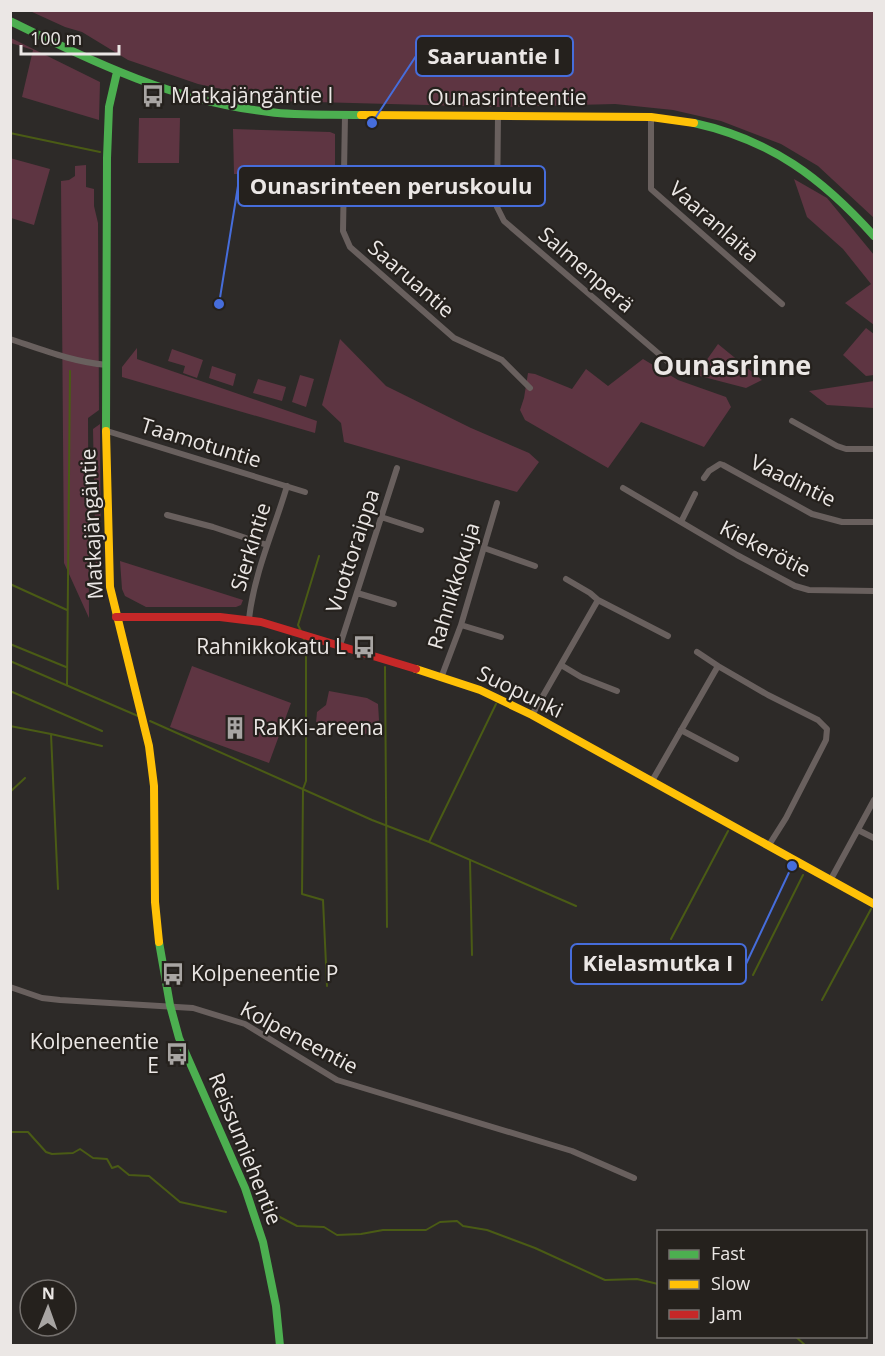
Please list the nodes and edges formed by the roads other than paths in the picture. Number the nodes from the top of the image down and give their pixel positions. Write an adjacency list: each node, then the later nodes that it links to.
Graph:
1 (10, 21): 2 (street, Ounasrinteentie)
2 (117, 72): 3 (street, Ounasrinteentie); 9 (street, Matkajängäntie)
3 (345, 115): 4 (street, Ounasrinteentie); 11 (street, Saaruantie)
4 (498, 116): 5 (street, Ounasrinteentie); 10 (street, Salmenperä)
5 (651, 117): 6 (street, Ounasrinteentie); 7 (street, Vaaranlaita)
6 (874, 236)
7 (782, 304)
8 (10, 339): 9 (street)
9 (107, 365): 13 (street, Matkajängäntie)
10 (673, 366)
11 (530, 388)
12 (792, 421): 14 (street)
13 (107, 431): 17 (street, Taamotuntie); 35 (street, Matkajängäntie)
14 (874, 449)
15 (397, 468): 23 (street, Vuottoraippa)
16 (704, 478): 25 (street, Vaadintie)
17 (287, 486): 19 (street, Taamotuntie); 27 (street, Sierkintie)
18 (623, 488): 24 (street, Kiekerötie)
19 (305, 492)
20 (695, 494): 24 (street)
21 (497, 503): 28 (street, Rahnikkokuja)
22 (167, 515): 27 (street)
23 (381, 517): 26 (street); 32 (street, Vuottoraippa)
24 (681, 522): 31 (street, Kiekerötie)
25 (874, 522)
26 (421, 530)
27 (267, 545): 36 (street, Sierkintie)
28 (484, 548): 29 (street); 37 (street, Rahnikkokuja)
29 (536, 566)
30 (566, 579): 33 (street)
31 (874, 591)
32 (357, 593): 34 (street); 40 (street, Vuottoraippa)
33 (598, 600): 38 (street); 42 (street)
34 (394, 603)
35 (116, 617): 36 (street, Suopunki); 57 (street, Matkajängäntie)
36 (249, 619): 40 (street, Suopunki)
37 (461, 625): 39 (street); 44 (street, Rahnikkokuja)
38 (668, 636)
39 (501, 637)
40 (340, 645): 44 (street, Suopunki)
41 (697, 652): 43 (street)
42 (561, 665): 45 (street); 46 (street)
43 (718, 666): 47 (street); 53 (street)
44 (441, 678): 46 (street, Suopunki)
45 (616, 691)
46 (532, 715): 49 (street, Suopunki)
47 (681, 730): 48 (street); 49 (street)
48 (736, 759)
49 (652, 781): 53 (street, Suopunki)
50 (874, 800): 51 (street)
51 (858, 830): 52 (street); 54 (street)
52 (874, 838)
53 (769, 845): 54 (street, Suopunki)
54 (831, 879): 55 (street, Suopunki)
55 (874, 904)
56 (10, 987): 57 (street, Kolpeneentie)
57 (170, 1005): 58 (street, Kolpeneentie); 59 (street, Reissumiehentie)
58 (634, 1178)
59 (280, 1346)

